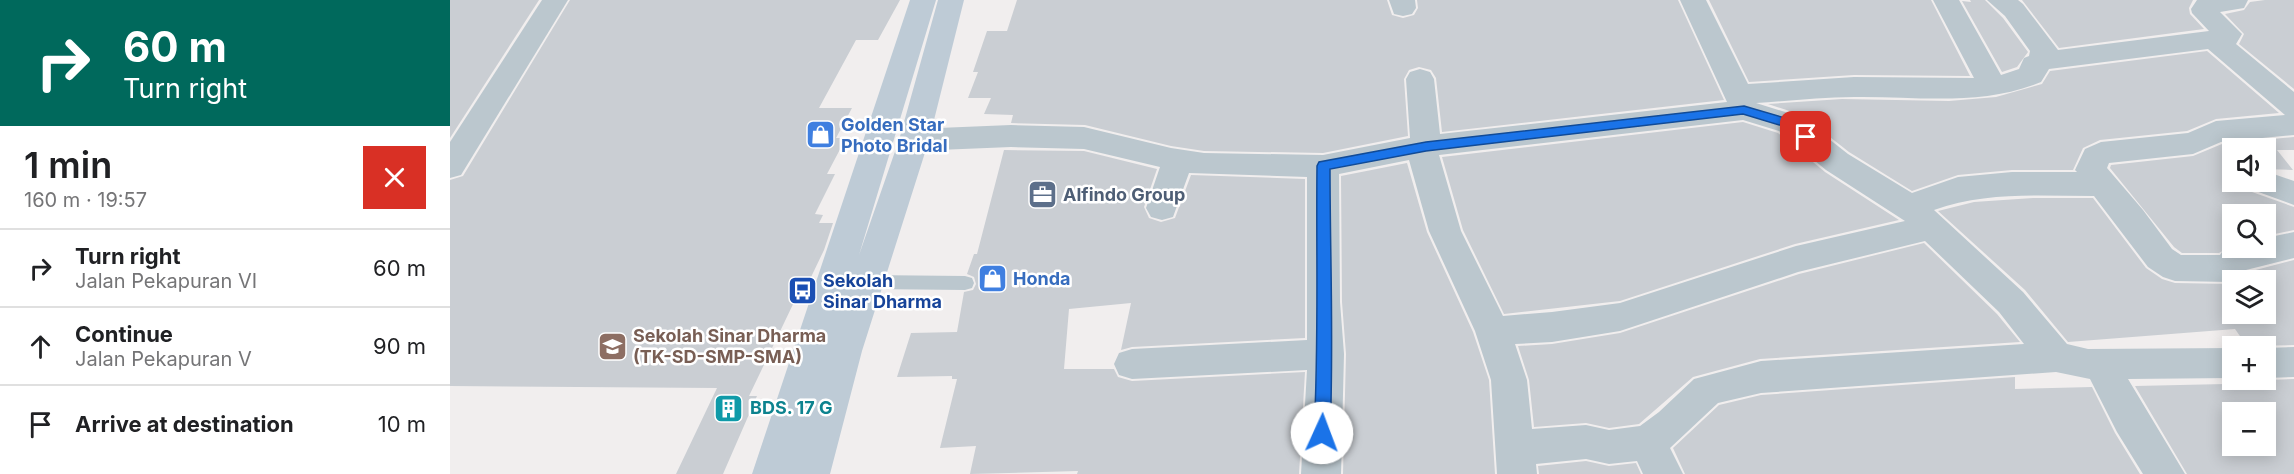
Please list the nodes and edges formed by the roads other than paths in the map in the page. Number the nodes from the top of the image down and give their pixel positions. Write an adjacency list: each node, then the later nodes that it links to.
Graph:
1 (555, 0): 21 (street)
2 (1693, 0): 11 (street)
3 (1946, 0): 10 (street)
4 (2000, 0): 8 (street)
5 (2235, 0): 7 (street)
6 (934, 10): 15 (main road); 16 (main road)
7 (2215, 41): 8 (street); 12 (street)
8 (2043, 61): 10 (street)
9 (1420, 79): 18 (street)
10 (1993, 87): 11 (street)
11 (1741, 102): 18 (street); 28 (street)
12 (2294, 108)
13 (2294, 125): 14 (street)
14 (2233, 138)
15 (881, 140): 16 (main road); 26 (main road)
16 (914, 140): 19 (street); 25 (main road)
17 (2222, 140): 22 (street)
18 (1424, 146): 20 (street); 32 (street)
19 (1178, 160): 20 (street); 27 (street)
20 (1323, 166): 33 (street)
21 (450, 167)
22 (2104, 184): 28 (street); 29 (street)
23 (2276, 186): 24 (street)
24 (2294, 193)
25 (894, 202): 26 (main road); 30 (main road)
26 (860, 204): 42 (main road)
27 (1162, 208)
28 (1919, 217): 32 (street); 34 (street)
29 (2294, 245)
30 (867, 282): 31 (lane); 43 (main road)
31 (965, 283)
32 (1493, 331): 41 (street)
33 (1326, 354): 38 (street); 44 (street)
34 (2056, 357): 39 (street); 40 (street)
35 (2294, 362): 37 (street)
36 (2222, 363): 39 (street)
37 (2276, 363)
38 (1132, 364)
39 (2102, 364): 45 (street)
40 (1656, 458): 41 (street)
41 (1516, 461)
42 (772, 474)
43 (810, 474)
44 (1322, 474)
45 (2165, 474)

